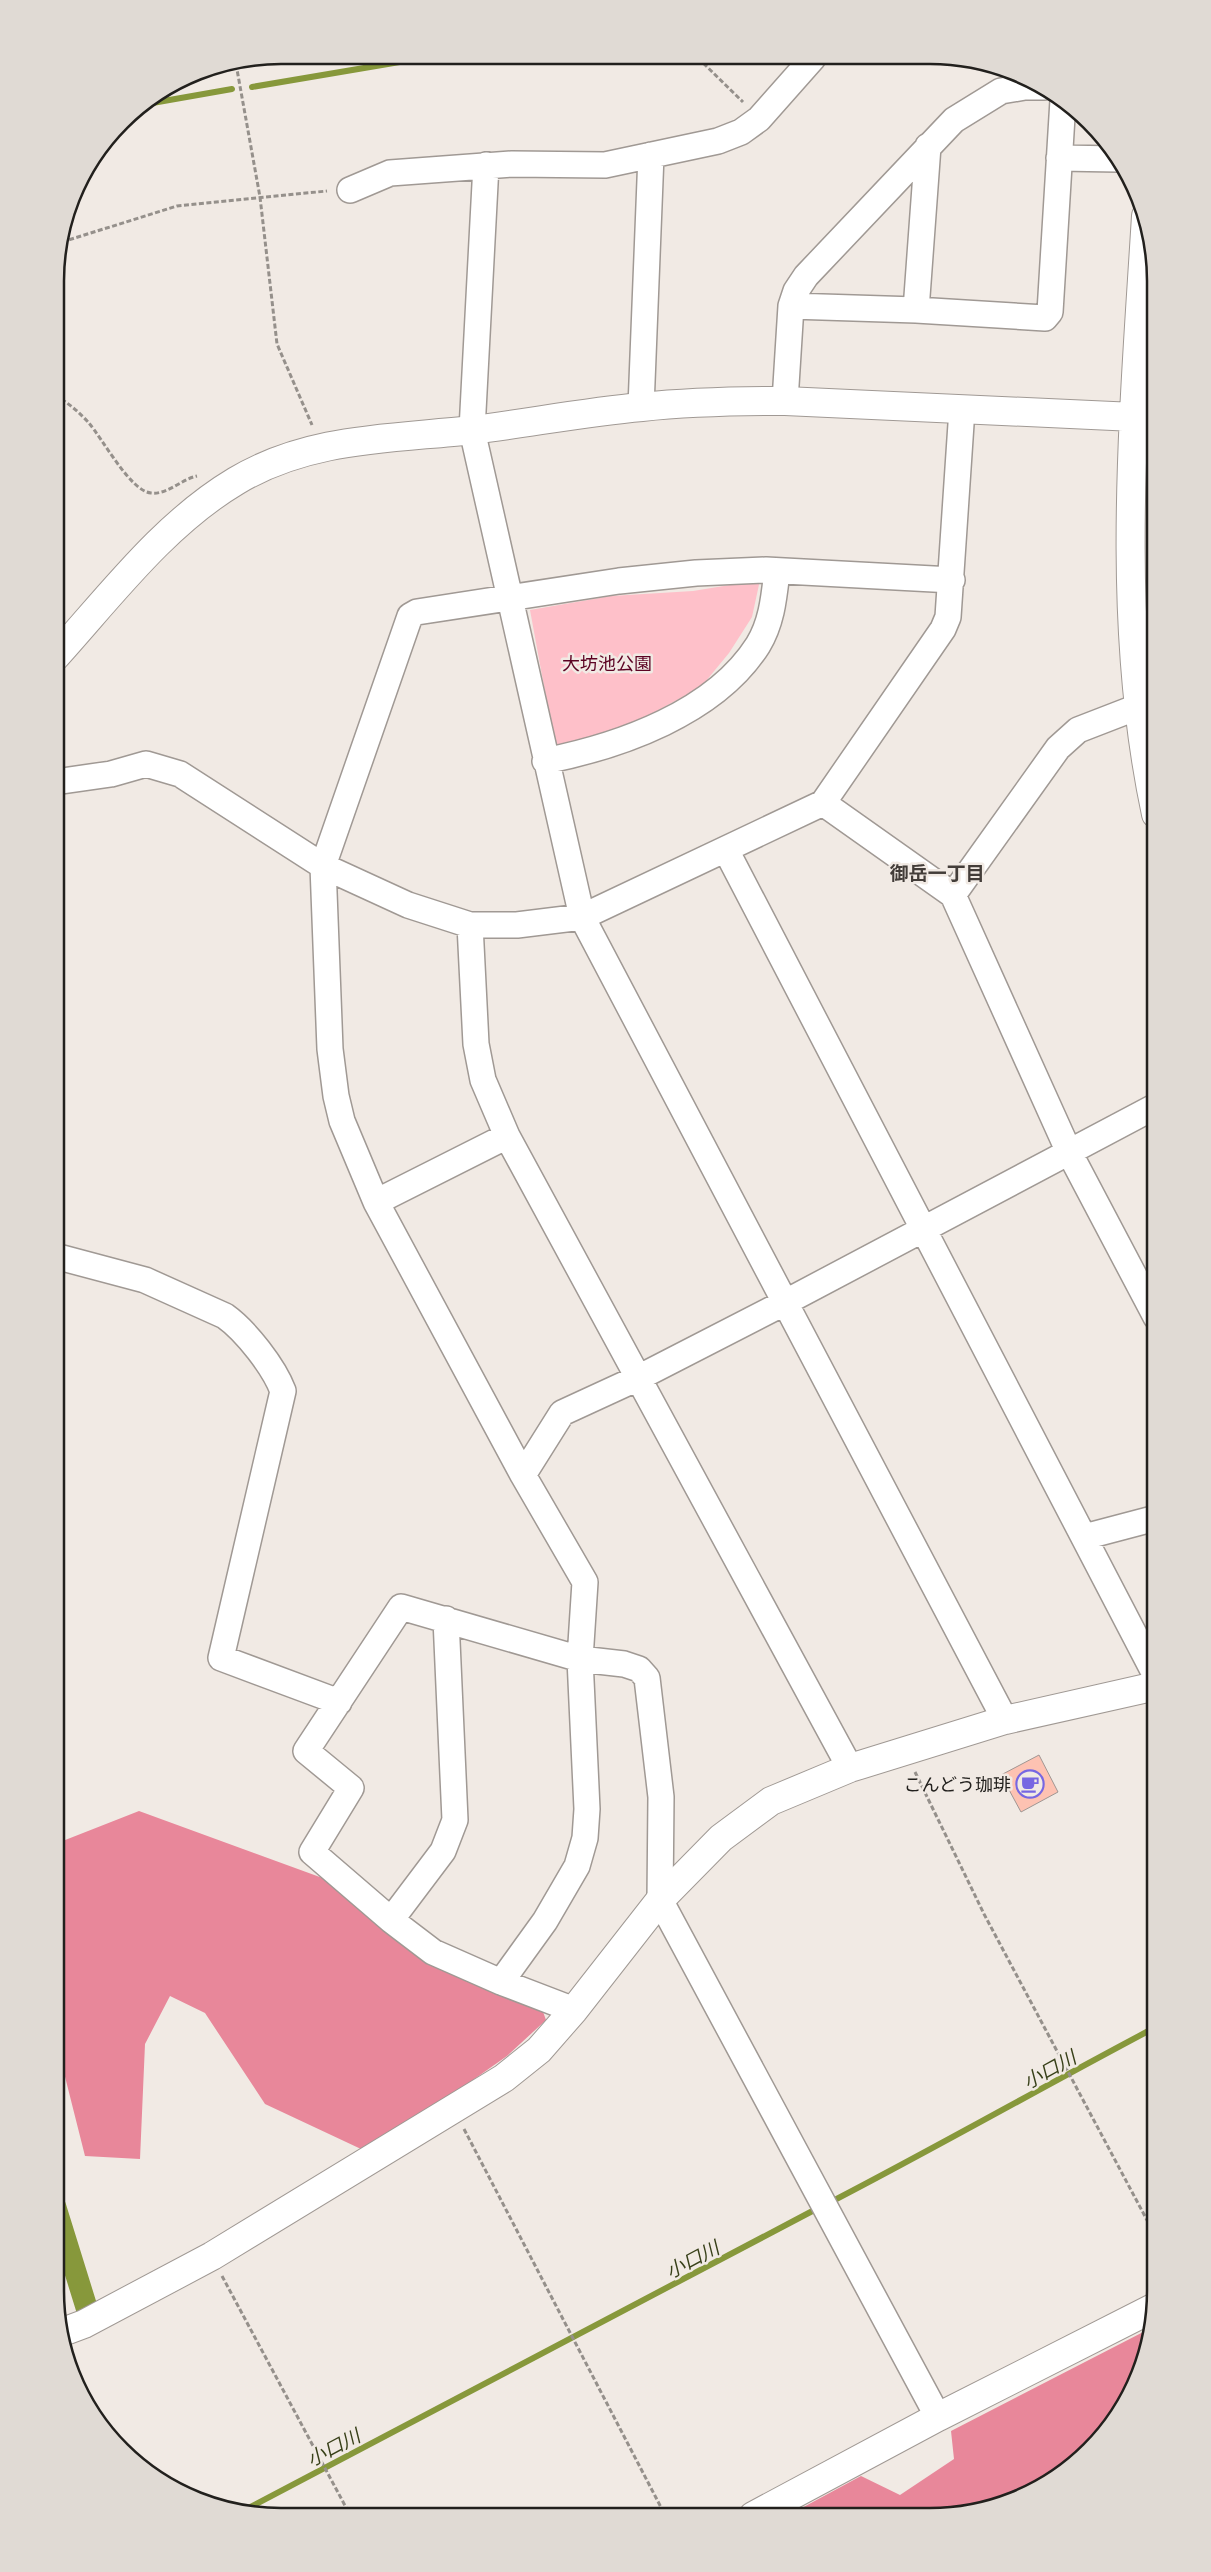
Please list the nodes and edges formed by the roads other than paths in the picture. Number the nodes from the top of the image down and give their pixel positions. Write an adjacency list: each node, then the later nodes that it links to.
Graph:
1 (808, 64): 5 (street)
2 (1028, 87): 4 (street)
3 (1062, 109): 6 (street)
4 (928, 146): 11 (street); 12 (street)
5 (650, 155): 8 (street); 14 (street)
6 (1059, 158): 7 (street); 12 (street)
7 (1110, 159)
8 (486, 166): 9 (street); 17 (street)
9 (350, 190)
10 (1146, 258): 16 (street)
11 (791, 306): 12 (street); 13 (street)
12 (916, 310)
13 (785, 401): 14 (street); 15 (street)
14 (641, 407): 17 (street)
15 (962, 409): 16 (street); 19 (street)
16 (1145, 417): 22 (street)
17 (472, 430): 20 (street); 21 (street)
18 (777, 571): 19 (street); 20 (street); 24 (street)
19 (952, 580): 26 (street)
20 (508, 596): 24 (street); 28 (street)
21 (64, 646)
22 (1140, 706): 23 (street); 29 (street)
23 (1147, 753)
24 (545, 761): 30 (street)
25 (64, 781): 28 (street)
26 (823, 803): 27 (street); 29 (street)
27 (726, 850): 30 (street); 36 (street)
28 (323, 866): 31 (street); 35 (street)
29 (953, 895): 34 (street)
30 (582, 917): 31 (street); 39 (street)
31 (470, 925): 33 (street)
32 (1147, 1110): 34 (street)
33 (507, 1136): 35 (street); 40 (street)
34 (1068, 1150): 36 (street); 38 (street)
35 (376, 1202): 41 (street)
36 (922, 1229): 39 (street); 43 (street)
37 (64, 1258): 48 (street)
38 (1147, 1300)
39 (784, 1303): 40 (street); 49 (street)
40 (638, 1378): 41 (street); 50 (street)
41 (523, 1474): 45 (street)
42 (1147, 1520): 43 (street)
43 (1084, 1537): 46 (street)
44 (446, 1619): 45 (street); 48 (street); 52 (street)
45 (580, 1659): 51 (street); 53 (street)
46 (1147, 1659)
47 (1147, 1688): 49 (street)
48 (339, 1702): 52 (street)
49 (1005, 1720): 50 (street)
50 (850, 1768): 51 (street)
51 (660, 1900): 54 (street); 57 (street)
52 (391, 1920): 53 (street)
53 (501, 1982): 54 (street)
54 (574, 2010): 56 (street)
55 (1146, 2311): 57 (street)
56 (67, 2330)
57 (938, 2417): 58 (street)
58 (768, 2508)

